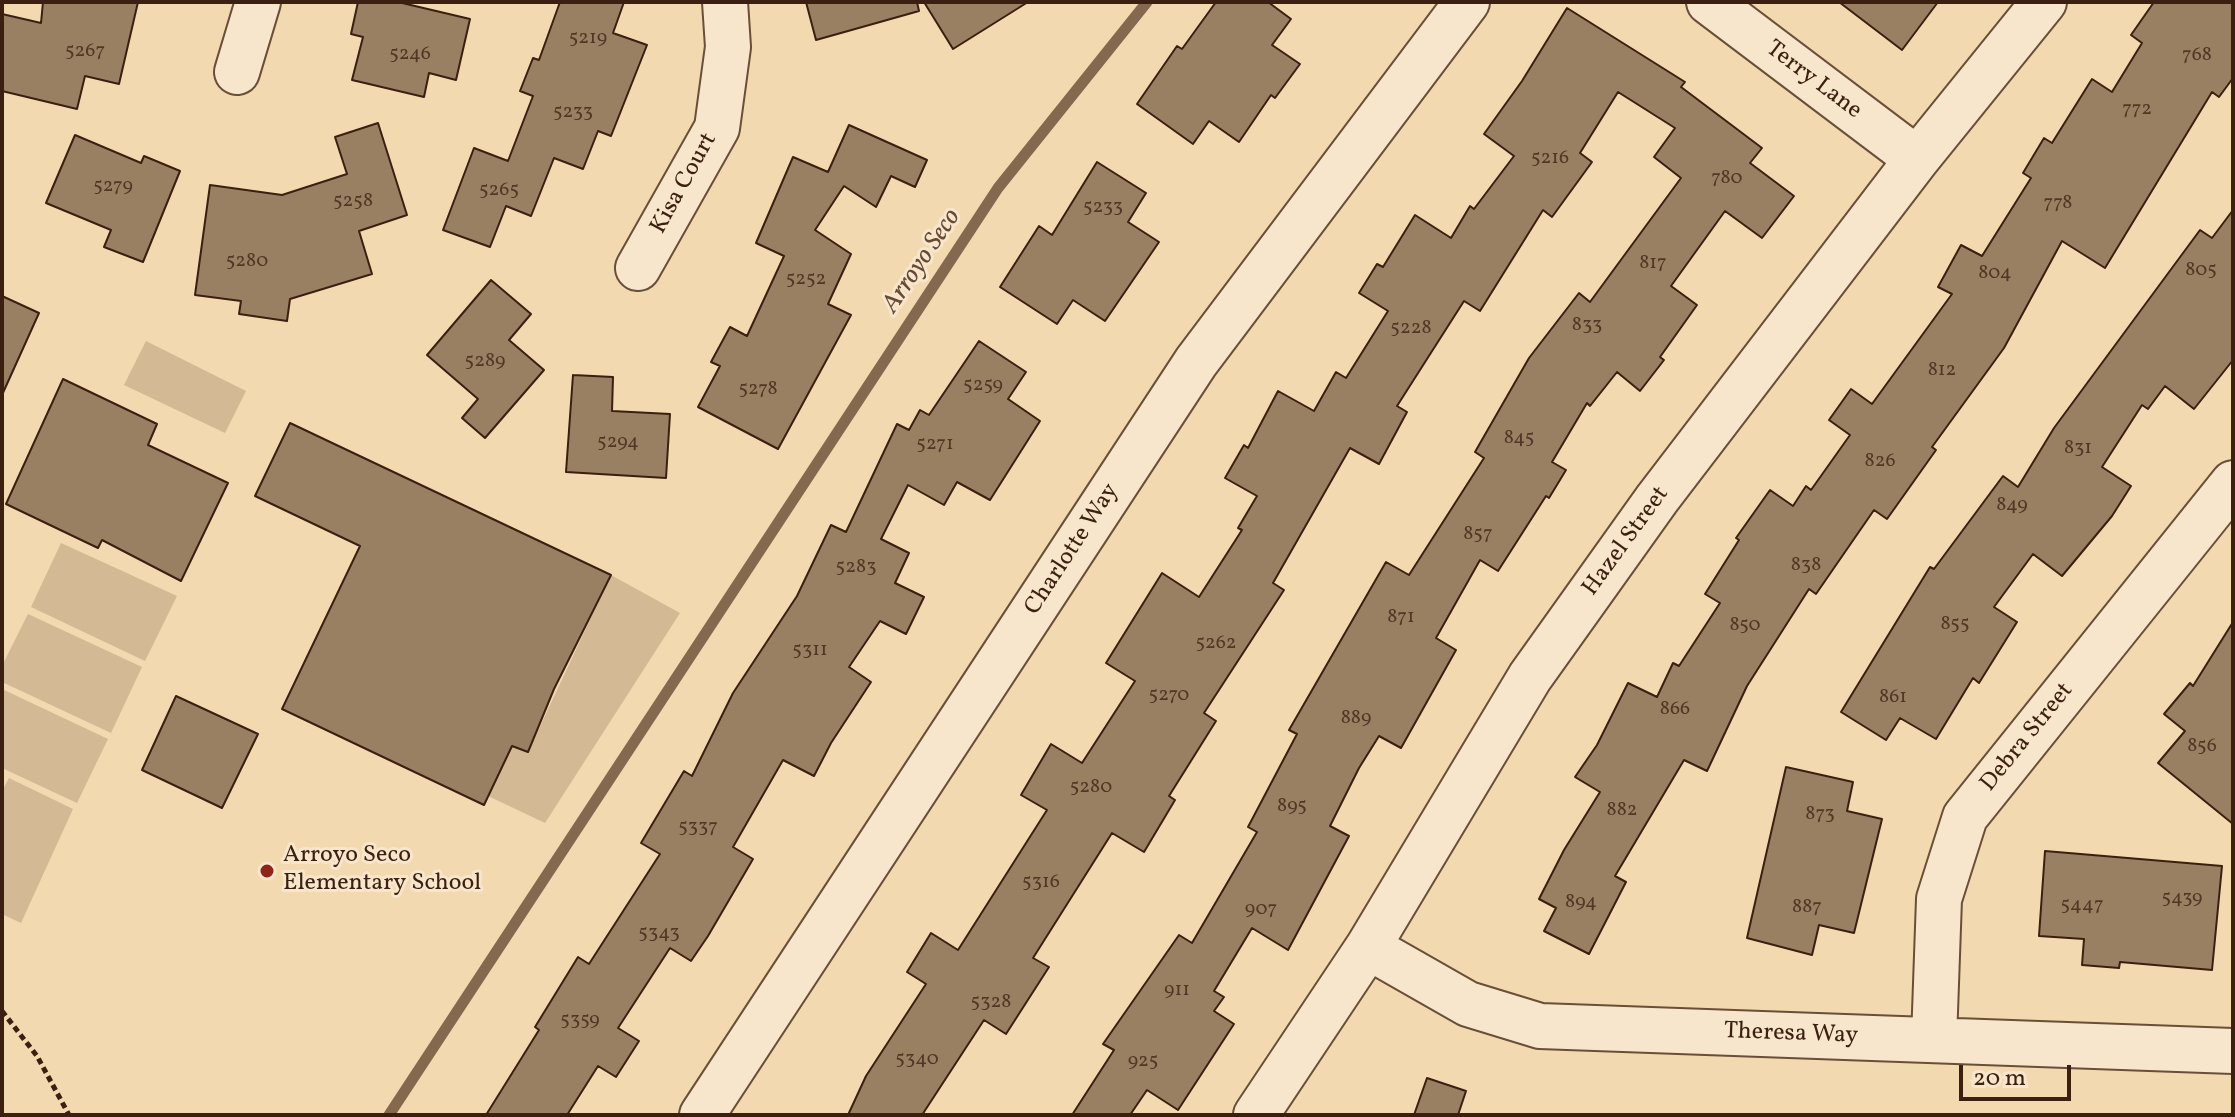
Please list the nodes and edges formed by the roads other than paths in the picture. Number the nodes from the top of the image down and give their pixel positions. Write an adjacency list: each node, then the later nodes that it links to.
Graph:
1 (258, 2): 6 (street)
2 (725, 2): 8 (street, Kisa Court)
3 (1467, 2): 13 (street, Charlotte Way)
4 (1709, 2): 7 (street, Terry Lane)
5 (2044, 2): 7 (street, Hazel Street)
6 (237, 72)
7 (1917, 159): 10 (street, Hazel Street)
8 (638, 268)
9 (2233, 483): 11 (street, Debra Street)
10 (1368, 947): 11 (street, Theresa Way); 14 (street, Hazel Street)
11 (1934, 1040): 12 (street, Theresa Way)
12 (2233, 1051)
13 (702, 1115)
14 (1256, 1115)

